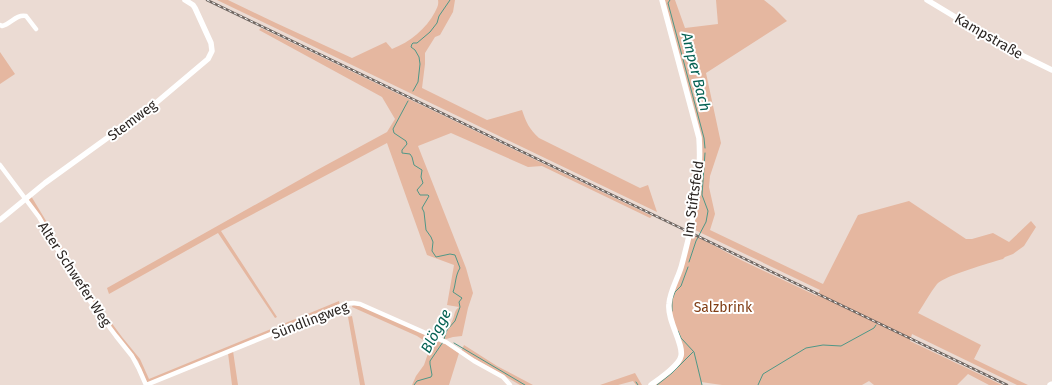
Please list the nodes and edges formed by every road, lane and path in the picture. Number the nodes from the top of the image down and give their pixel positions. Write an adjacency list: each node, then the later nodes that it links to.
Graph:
1 (185, 0): 8 (street, Stemweg)
2 (662, 0): 12 (street, Im Stiftsfeld)
3 (928, 0): 6 (street, Kampstraße)
4 (0, 25): 5 (street)
5 (36, 29)
6 (1052, 70)
7 (0, 165): 8 (street, Alter Schwefer Weg)
8 (25, 198): 9 (street, Stemweg); 10 (street, Alter Schwefer Weg)
9 (0, 220)
10 (146, 385): 11 (street, Sündlingweg)
11 (510, 385)
12 (651, 385)

